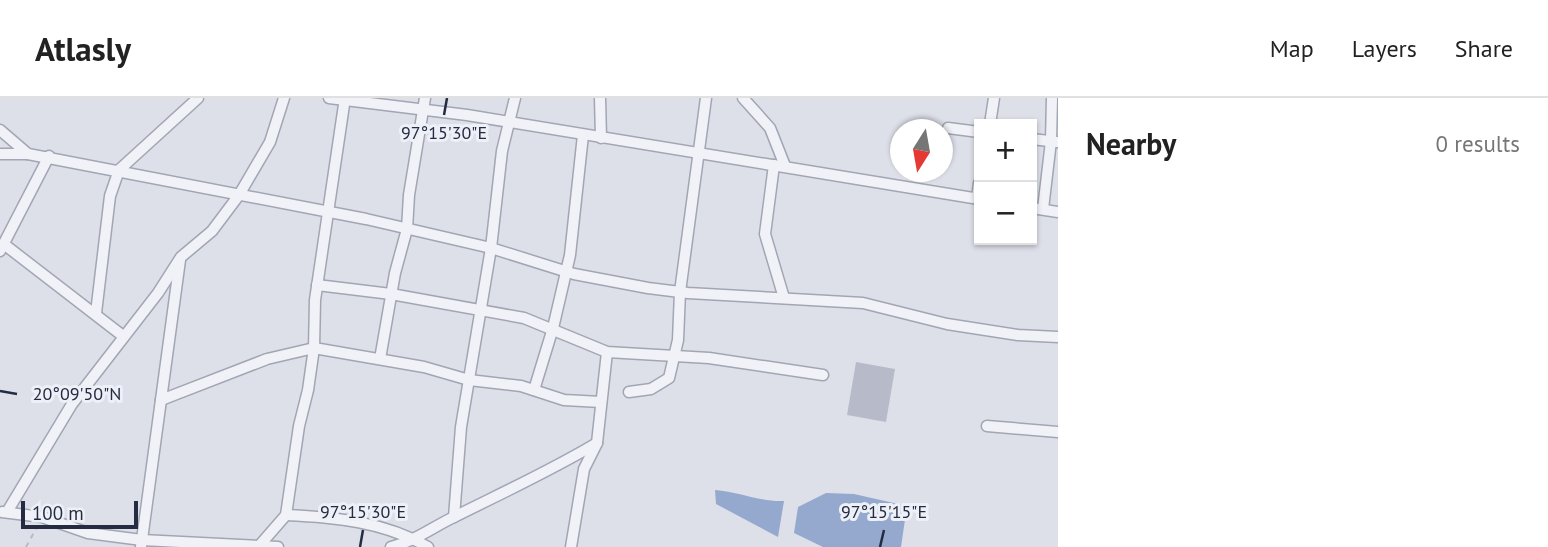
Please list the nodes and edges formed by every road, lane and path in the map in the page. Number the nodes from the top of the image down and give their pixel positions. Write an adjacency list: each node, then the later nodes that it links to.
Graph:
1 (198, 98): 27 (street)
2 (284, 98): 28 (street)
3 (329, 98): 11 (street)
4 (425, 98): 12 (street)
5 (516, 98): 14 (street)
6 (600, 98): 19 (street)
7 (706, 98): 24 (street)
8 (743, 98): 26 (street)
9 (994, 98): 13 (street)
10 (1052, 98): 21 (street)
11 (345, 99): 12 (street); 31 (street)
12 (423, 110): 14 (street); 33 (street)
13 (991, 119)
14 (511, 123): 18 (street); 35 (street)
15 (953, 129): 17 (street)
16 (0, 130): 23 (street)
17 (974, 131)
18 (583, 135): 19 (street); 37 (street)
19 (601, 138): 24 (street)
20 (1037, 140): 21 (street)
21 (1055, 142): 30 (street)
22 (0, 154): 23 (street)
23 (28, 154): 25 (street)
24 (700, 154): 26 (street); 39 (street)
25 (49, 156): 27 (street); 34 (street)
26 (779, 166): 29 (street); 41 (street)
27 (118, 170): 28 (street); 43 (street)
28 (239, 195): 31 (street); 36 (street)
29 (974, 197)
30 (1037, 208): 32 (street)
31 (327, 212): 33 (street); 38 (street)
32 (1058, 212)
33 (407, 229): 35 (street); 40 (street)
34 (2, 248): 43 (street)
35 (491, 248): 37 (street); 42 (street)
36 (181, 257): 45 (street); 55 (street)
37 (567, 271): 39 (street); 44 (street)
38 (317, 285): 40 (street); 47 (street)
39 (680, 292): 41 (street); 49 (street)
40 (391, 293): 42 (street); 50 (street)
41 (784, 298): 46 (street)
42 (482, 310): 44 (street); 52 (street)
43 (96, 313): 45 (street)
44 (553, 328): 48 (street); 53 (street)
45 (123, 336): 60 (street)
46 (1058, 337)
47 (314, 348): 50 (street); 55 (street); 61 (street)
48 (607, 352): 49 (street); 56 (street)
49 (674, 358): 51 (street); 54 (street)
50 (380, 359): 52 (street)
51 (823, 375)
52 (469, 380): 53 (street); 63 (street)
53 (534, 390): 56 (street)
54 (629, 392)
55 (161, 400): 65 (street)
56 (601, 402): 59 (street)
57 (987, 426): 58 (street)
58 (1058, 432)
59 (597, 443): 63 (street); 71 (street)
60 (3, 512): 62 (street)
61 (286, 515): 64 (street); 66 (street)
62 (42, 517): 65 (street); 67 (path)
63 (454, 517): 64 (street)
64 (416, 540): 69 (street); 70 (street)
65 (141, 544): 66 (street)
66 (259, 546): 68 (street)
67 (26, 547)
68 (278, 547)
69 (391, 547)
70 (428, 547)
71 (571, 547)

